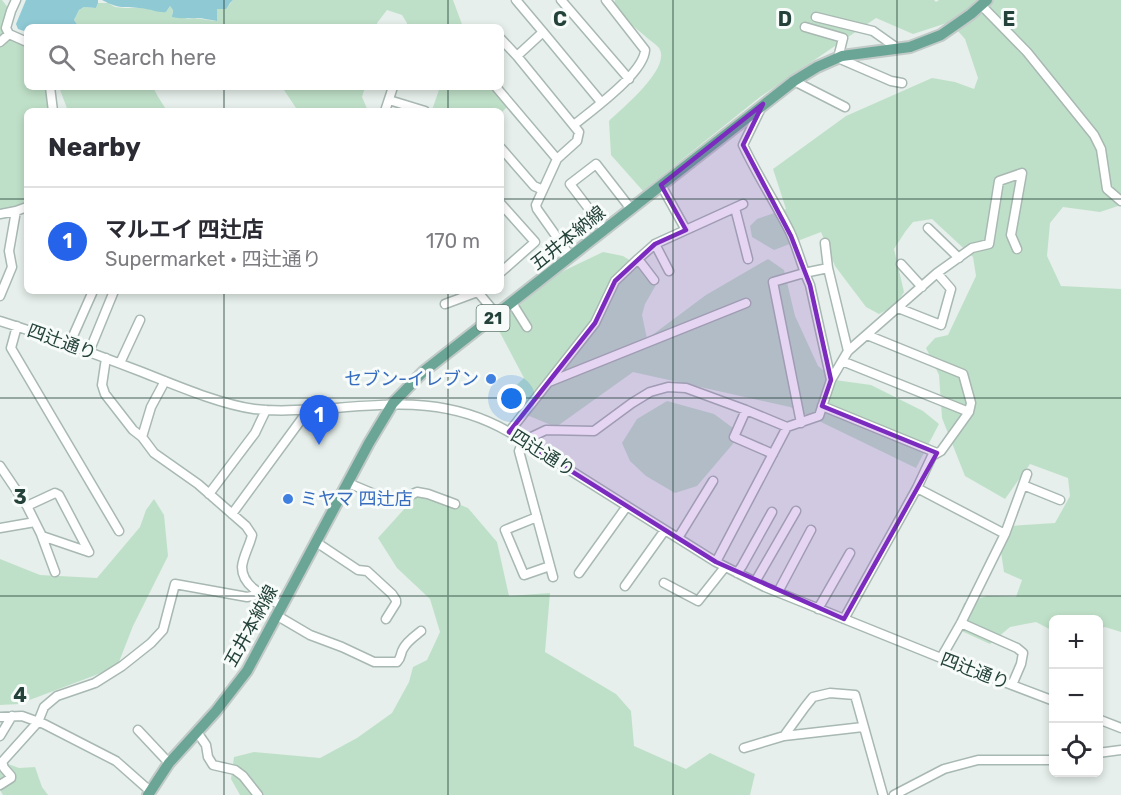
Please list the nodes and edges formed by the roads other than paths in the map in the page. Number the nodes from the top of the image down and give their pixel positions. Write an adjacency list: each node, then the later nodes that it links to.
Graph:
1 (16, 0): 9 (street)
2 (516, 0): 8 (street)
3 (561, 0): 16 (street)
4 (606, 0): 16 (street)
5 (984, 3): 13 (main road, 五井本納線 / 21); 34 (street)
6 (816, 17): 13 (street)
7 (804, 27): 15 (street)
8 (543, 32): 14 (street); 23 (street)
9 (9, 34): 10 (street); 11 (street)
10 (24, 41)
11 (0, 42)
12 (504, 42): 14 (street)
13 (897, 48): 15 (main road, 五井本納線 / 21)
14 (516, 56): 29 (street)
15 (838, 58): 17 (main road, 五井本納線 / 21); 18 (street)
16 (628, 79): 23 (street)
17 (794, 81): 24 (main road, 五井本納線 / 21); 25 (street)
18 (902, 82)
19 (50, 90): 26 (street)
20 (392, 90): 22 (street)
21 (498, 90): 31 (street)
22 (389, 100): 27 (street); 28 (street)
23 (601, 102): 29 (street)
24 (763, 104): 32 (main road, 五井本納線 / 21); 53 (street)
25 (845, 107)
26 (53, 108)
27 (386, 108)
28 (415, 108)
29 (574, 125): 31 (street)
30 (504, 151): 33 (street)
31 (556, 159): 33 (street)
32 (662, 185): 36 (main road, 五井本納線 / 21); 41 (street)
33 (543, 190): 45 (street)
34 (1121, 201)
35 (504, 207): 50 (street)
36 (631, 209): 40 (main road, 五井本納線 / 21); 40 (street)
37 (23, 210): 38 (street); 61 (street)
38 (0, 214)
39 (928, 228): 46 (street)
40 (604, 230): 45 (main road, 五井本納線 / 21)
41 (686, 230): 43 (street); 48 (street)
42 (825, 243): 51 (street)
43 (655, 244): 47 (street); 52 (street)
44 (1017, 249): 46 (street)
45 (571, 257): 62 (main road, 五井本納線 / 21)
46 (959, 258): 54 (street)
47 (638, 259): 55 (street); 80 (street)
48 (748, 259)
49 (902, 264): 56 (street)
50 (504, 265)
51 (828, 268): 53 (street); 73 (street)
52 (669, 271)
53 (804, 273): 78 (street); 87 (street)
54 (937, 273): 56 (street); 65 (street)
55 (654, 280)
56 (922, 287): 65 (street)
57 (92, 294): 72 (street)
58 (113, 294): 74 (street)
59 (472, 294): 64 (street)
60 (480, 294): 66 (street)
61 (0, 296)
62 (512, 303): 66 (main road, 五井本納線 / 21); 70 (street)
63 (746, 303): 80 (street)
64 (445, 304)
65 (898, 308): 71 (street)
66 (497, 315): 81 (main road, 五井本納線 / 21)
67 (140, 320): 77 (street)
68 (0, 321): 69 (street, 四辻通り)
69 (17, 326): 72 (street, 四辻通り); 113 (street)
70 (527, 327)
71 (867, 335): 73 (street); 86 (street)
72 (69, 345): 74 (street, 四辻通り)
73 (848, 351): 76 (street)
74 (89, 352): 75 (street, 四辻通り)
75 (106, 358): 77 (street, 四辻通り); 90 (street)
76 (842, 362): 78 (street); 86 (street)
77 (120, 363): 79 (street, 四辻通り)
78 (831, 380): 82 (street)
79 (165, 381): 83 (street, 四辻通り); 90 (street)
80 (547, 383): 89 (street)
81 (393, 404): 84 (street, 四辻通り); 89 (street, 四辻通り); 97 (main road, 五井本納線 / 21)
82 (822, 406): 87 (street); 92 (street)
83 (266, 410): 84 (street, 四辻通り); 100 (street)
84 (309, 410): 107 (street)
85 (746, 410): 88 (street); 91 (street); 93 (street)
86 (969, 412): 92 (street)
87 (801, 423): 88 (street)
88 (787, 427): 93 (street)
89 (509, 432): 91 (street, 四辻通り)
90 (142, 437): 100 (street)
91 (523, 441): 104 (street, 四辻通り); 108 (street)
92 (937, 453): 99 (street)
93 (773, 454): 119 (street)
94 (0, 466): 103 (street)
95 (1028, 474): 98 (street)
96 (713, 481): 116 (street)
97 (348, 483): 102 (street); 117 (main road, 五井本納線 / 21)
98 (1023, 485): 101 (street); 114 (street)
99 (916, 488): 114 (street); 134 (street)
100 (209, 494): 107 (street)
101 (1060, 500)
102 (455, 504)
103 (27, 506): 109 (street); 115 (street)
104 (627, 506): 111 (street, 四辻通り); 123 (street)
105 (796, 511): 126 (street)
106 (772, 512): 124 (street)
107 (232, 514): 130 (street)
108 (537, 517): 120 (street); 120 (street)
109 (35, 522): 110 (street); 115 (street)
110 (0, 528)
111 (665, 530): 116 (street, 四辻通り); 128 (street)
112 (812, 530): 129 (street)
113 (118, 531)
114 (1005, 534): 135 (street)
115 (42, 536): 122 (street)
116 (678, 538): 119 (street, 四辻通り)
117 (316, 542): 132 (main road, 五井本納線 / 21); 133 (street)
118 (850, 553): 131 (street)
119 (716, 562): 121 (street, 四辻通り)
120 (550, 566): 125 (street)
121 (725, 567): 124 (street, 四辻通り); 127 (street)
122 (55, 572)
123 (579, 573)
124 (737, 573): 126 (street, 四辻通り)
125 (554, 578)
126 (755, 582): 129 (street, 四辻通り)
127 (664, 583)
128 (625, 586)
129 (778, 592): 131 (street, 四辻通り)
130 (261, 594): 132 (street); 143 (street)
131 (818, 609): 134 (street, 四辻通り)
132 (279, 610): 136 (street); 147 (main road, 五井本納線 / 21)
133 (386, 619)
134 (844, 619): 137 (street, 四辻通り)
135 (961, 622): 137 (street); 138 (street)
136 (421, 631)
137 (941, 658): 138 (street, 四辻通り)
138 (1012, 685): 139 (street, 四辻通り)
139 (1049, 699)
140 (12, 716): 141 (street); 143 (street); 148 (street)
141 (0, 717)
142 (1103, 721): 145 (street)
143 (38, 722): 155 (street); 156 (street)
144 (863, 727): 149 (street); 149 (street); 158 (street)
145 (1121, 727)
146 (138, 730): 154 (street)
147 (197, 732): 154 (main road, 五井本納線 / 21); 157 (street)
148 (0, 736)
149 (784, 736): 150 (street)
150 (744, 748)
151 (1121, 750): 152 (street)
152 (1103, 752)
153 (1049, 760): 159 (street)
154 (169, 763): 156 (main road, 五井本納線 / 21)
155 (0, 785)
156 (149, 793)
157 (258, 795)
158 (883, 795)
159 (894, 795)

